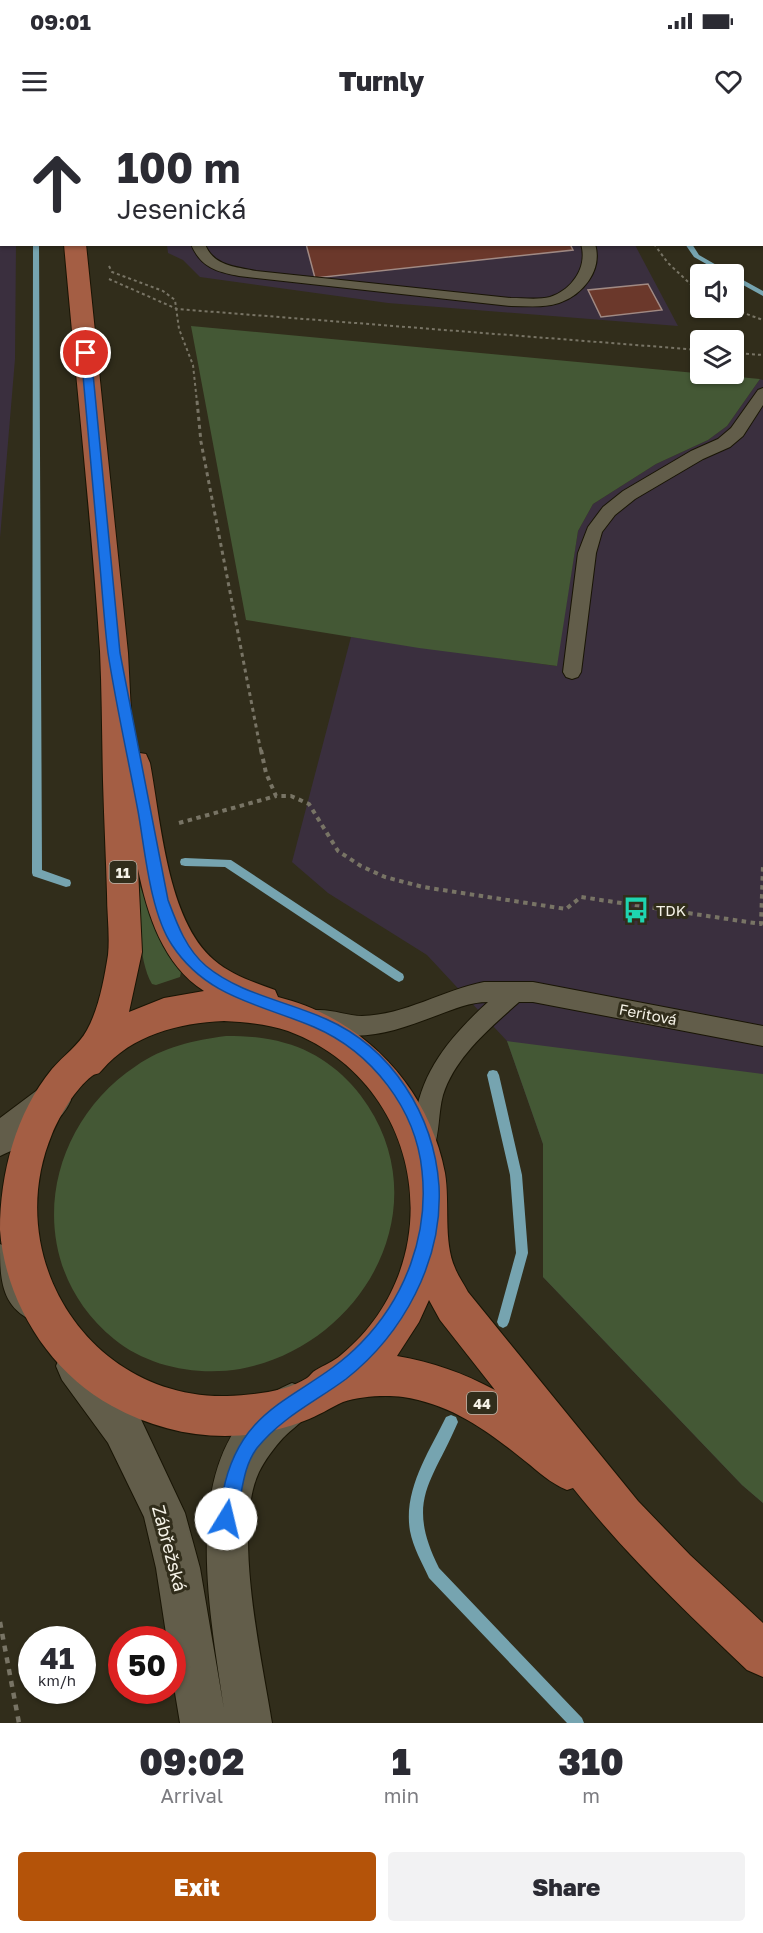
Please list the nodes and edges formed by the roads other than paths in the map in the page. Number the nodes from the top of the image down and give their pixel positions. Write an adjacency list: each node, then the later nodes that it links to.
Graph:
1 (75, 246): 5 (main road, 11)
2 (198, 246): 3 (lane)
3 (589, 246)
4 (763, 393): 6 (lane)
5 (114, 653): 8 (main road, 11); 10 (main road, 11)
6 (573, 672)
7 (524, 992): 8 (lane, Feritová); 9 (lane, Feritová); 12 (lane)
8 (302, 1016): 10 (main road, Zábřežská); 12 (main road, Zábřežská / 11)
9 (763, 1036)
10 (74, 1080): 11 (main road, Zábřežská); 15 (main road, Zábřežská / 11)
11 (0, 1138)
12 (424, 1143): 13 (main road, Zábřežská / 11)
13 (429, 1228): 17 (main road, Zábřežská / 11); 18 (main road, 44)
14 (0, 1263): 15 (main road, Zábřežská)
15 (31, 1300): 16 (main road, Zábřežská / 11)
16 (71, 1360): 17 (main road, Zábřežská); 20 (main road, Zábřežská)
17 (308, 1392): 18 (main road, 44); 21 (main road, Zábřežská)
18 (623, 1516): 19 (main road, 44)
19 (763, 1654)
20 (203, 1723)
21 (249, 1723)

